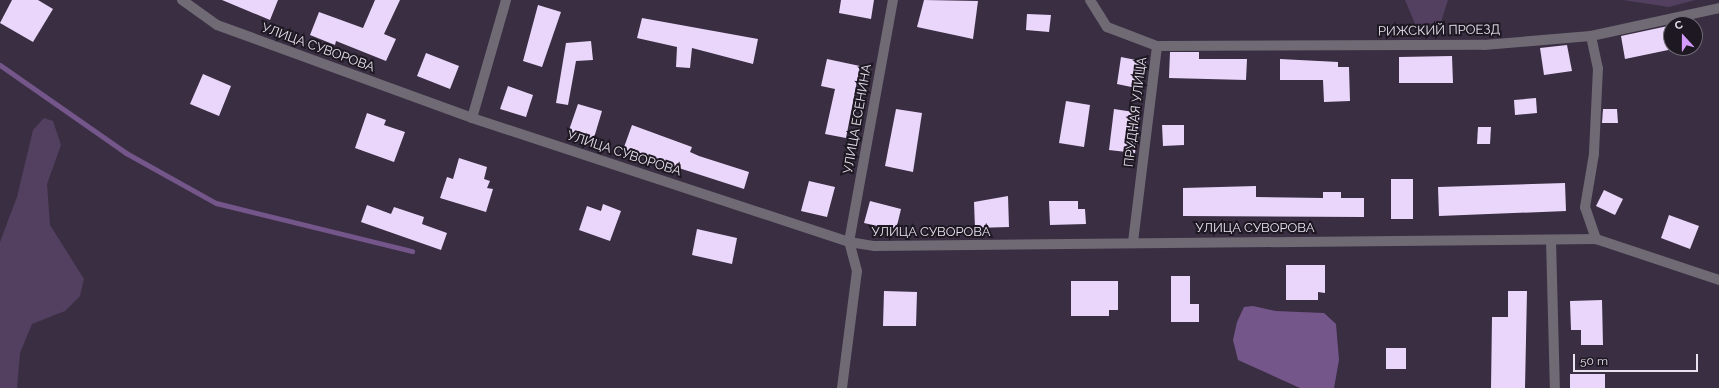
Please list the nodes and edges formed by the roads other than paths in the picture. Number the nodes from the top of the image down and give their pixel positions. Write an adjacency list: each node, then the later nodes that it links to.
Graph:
1 (182, 0): 8 (street, УЛИЦА СУВОРОВА)
2 (506, 0): 8 (street)
3 (893, 0): 11 (street, УЛИЦА ЕСЕНИНА)
4 (1090, 0): 7 (street, ПРУДНАЯ УЛИЦА)
5 (1719, 8): 6 (street, РИЖСКИЙ ПРОЕЗД)
6 (1591, 36): 7 (street, РИЖСКИЙ ПРОЕЗД); 9 (street)
7 (1157, 46): 12 (street, ПРУДНАЯ УЛИЦА)
8 (472, 118): 11 (street, УЛИЦА СУВОРОВА)
9 (1596, 239): 10 (street, УЛИЦА СУВОРОВА); 13 (street, УЛИЦА СУВОРОВА)
10 (1551, 240): 12 (street, УЛИЦА СУВОРОВА); 15 (street)
11 (849, 242): 12 (street, УЛИЦА СУВОРОВА); 14 (street)
12 (1133, 242)
13 (1719, 280)
14 (842, 388)
15 (1555, 388)

